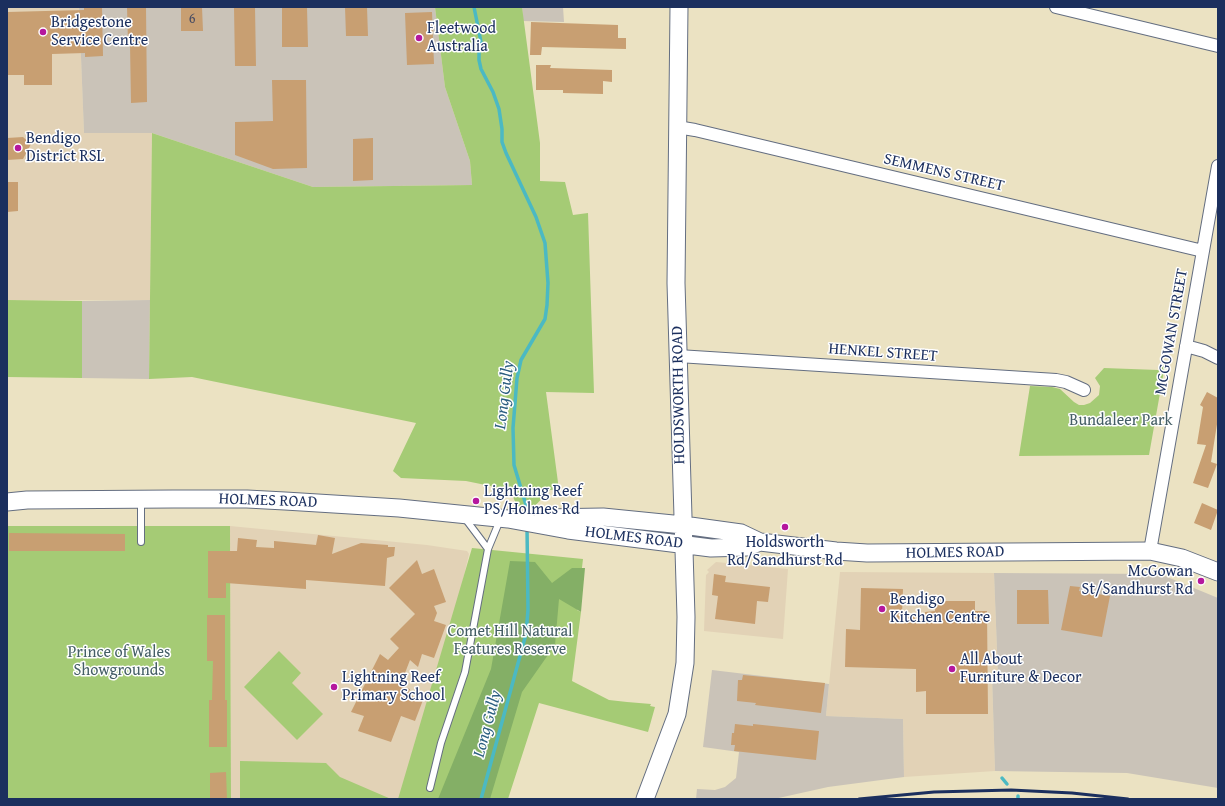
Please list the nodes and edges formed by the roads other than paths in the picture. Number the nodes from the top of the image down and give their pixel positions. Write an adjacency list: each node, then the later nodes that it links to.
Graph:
1 (679, 7): 4 (main road, HOLDSWORTH ROAD)
2 (1056, 7): 3 (street)
3 (1218, 46)
4 (677, 127): 6 (street, SEMMENS STREET); 8 (main road, HOLDSWORTH ROAD)
5 (1218, 166): 6 (street, MCGOWAN STREET)
6 (1203, 251): 7 (street, MCGOWAN STREET)
7 (1186, 346): 9 (street); 22 (street, MCGOWAN STREET)
8 (678, 356): 10 (street, HENKEL STREET); 17 (main road, HOLDSWORTH ROAD)
9 (1218, 358)
10 (1084, 390)
11 (7, 498): 12 (main road, HOLMES ROAD)
12 (27, 500): 13 (main road, HOLMES ROAD); 14 (main road, HOLMES ROAD)
13 (141, 500): 15 (main road, HOLMES ROAD); 18 (lane)
14 (7, 502)
15 (462, 515): 16 (main road, HOLMES ROAD); 21 (lane)
16 (520, 521): 17 (main road, HOLMES ROAD); 20 (main road, HOLMES ROAD); 21 (lane)
17 (683, 525): 19 (main road, HOLMES ROAD); 20 (main road, HOLDSWORTH ROAD)
18 (141, 542)
19 (760, 542): 20 (main road, HOLMES ROAD); 22 (main road, HOLMES ROAD)
20 (684, 544): 24 (main road, HOLDSWORTH ROAD)
21 (488, 549): 25 (lane)
22 (1150, 551): 23 (main road, HOLMES ROAD)
23 (1218, 572)
24 (652, 778): 26 (main road, HOLDSWORTH ROAD); 27 (main road, HOLDSWORTH ROAD)
25 (430, 788)
26 (641, 799)
27 (645, 799)

